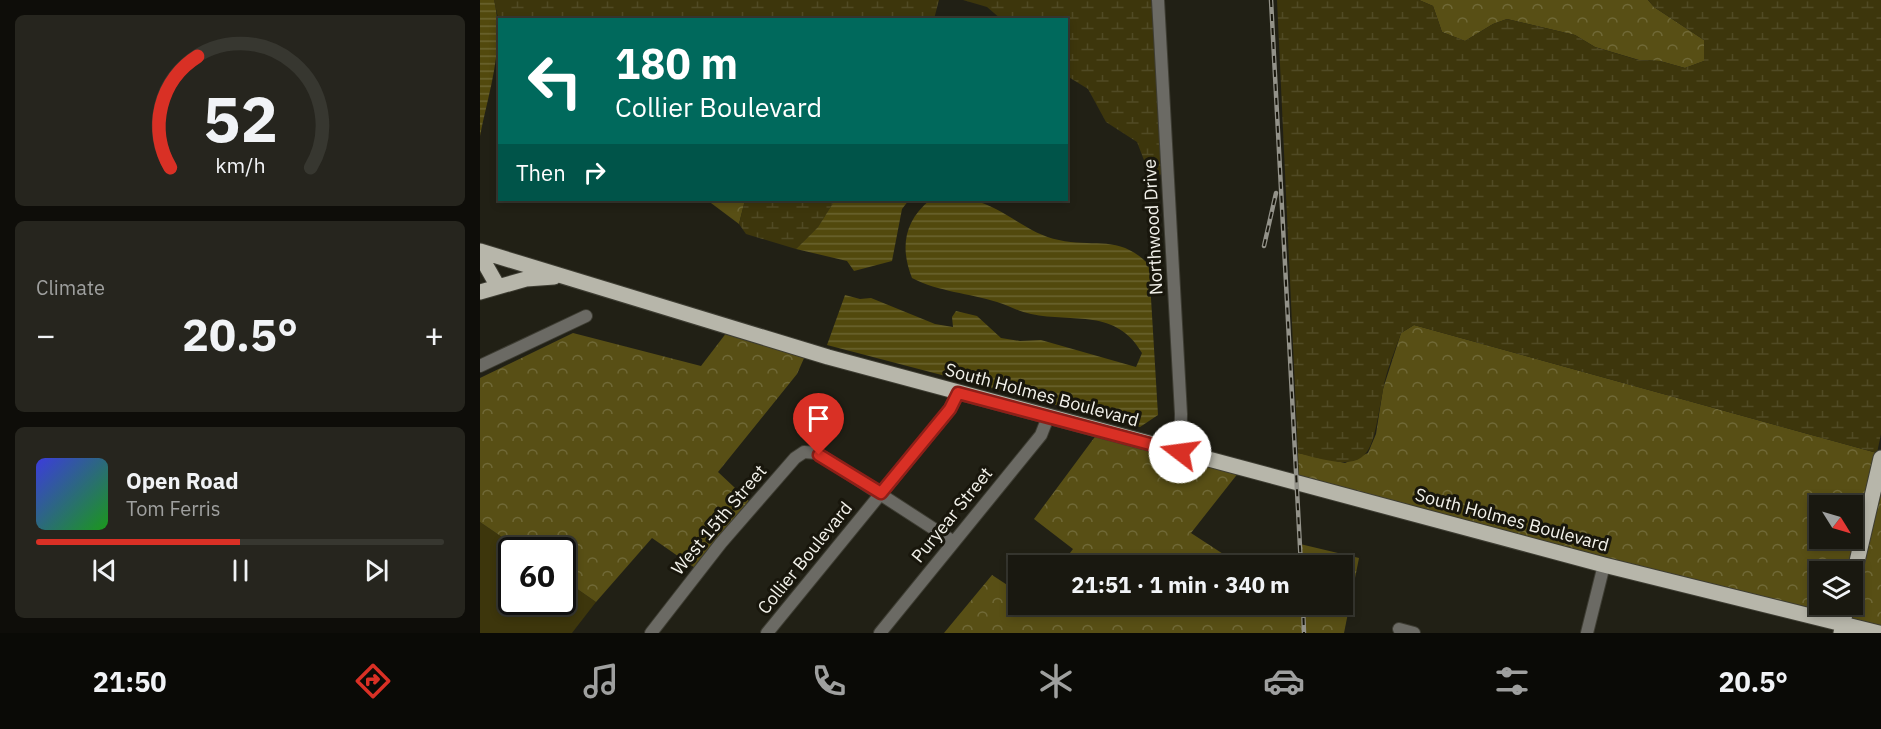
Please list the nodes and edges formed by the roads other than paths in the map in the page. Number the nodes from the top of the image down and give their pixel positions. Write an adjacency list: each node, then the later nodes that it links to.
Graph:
1 (1158, 0): 10 (street, Northwood Drive)
2 (480, 253): 3 (main road, South Holmes Boulevard); 4 (main road, South Holmes Boulevard)
3 (566, 276): 4 (main road); 8 (main road, South Holmes Boulevard)
4 (497, 285): 5 (main road)
5 (480, 292)
6 (586, 316): 7 (street)
7 (480, 366)
8 (958, 393): 9 (main road, South Holmes Boulevard); 12 (street, Collier Boulevard)
9 (1048, 417): 10 (main road, South Holmes Boulevard); 13 (street, Puryear Street)
10 (1180, 452): 15 (main road, South Holmes Boulevard)
11 (1881, 458): 14 (main road)
12 (881, 493): 13 (street); 18 (street, West 15th Street); 19 (street, Collier Boulevard)
13 (954, 542): 20 (street, Puryear Street)
14 (1857, 561)
15 (1604, 565): 16 (main road, South Holmes Boulevard); 22 (street)
16 (1842, 628): 23 (main road, South Holmes Boulevard)
17 (1399, 629): 21 (street)
18 (656, 631)
19 (767, 633)
20 (880, 633)
21 (1414, 633)
22 (1587, 633)
23 (1879, 633)

